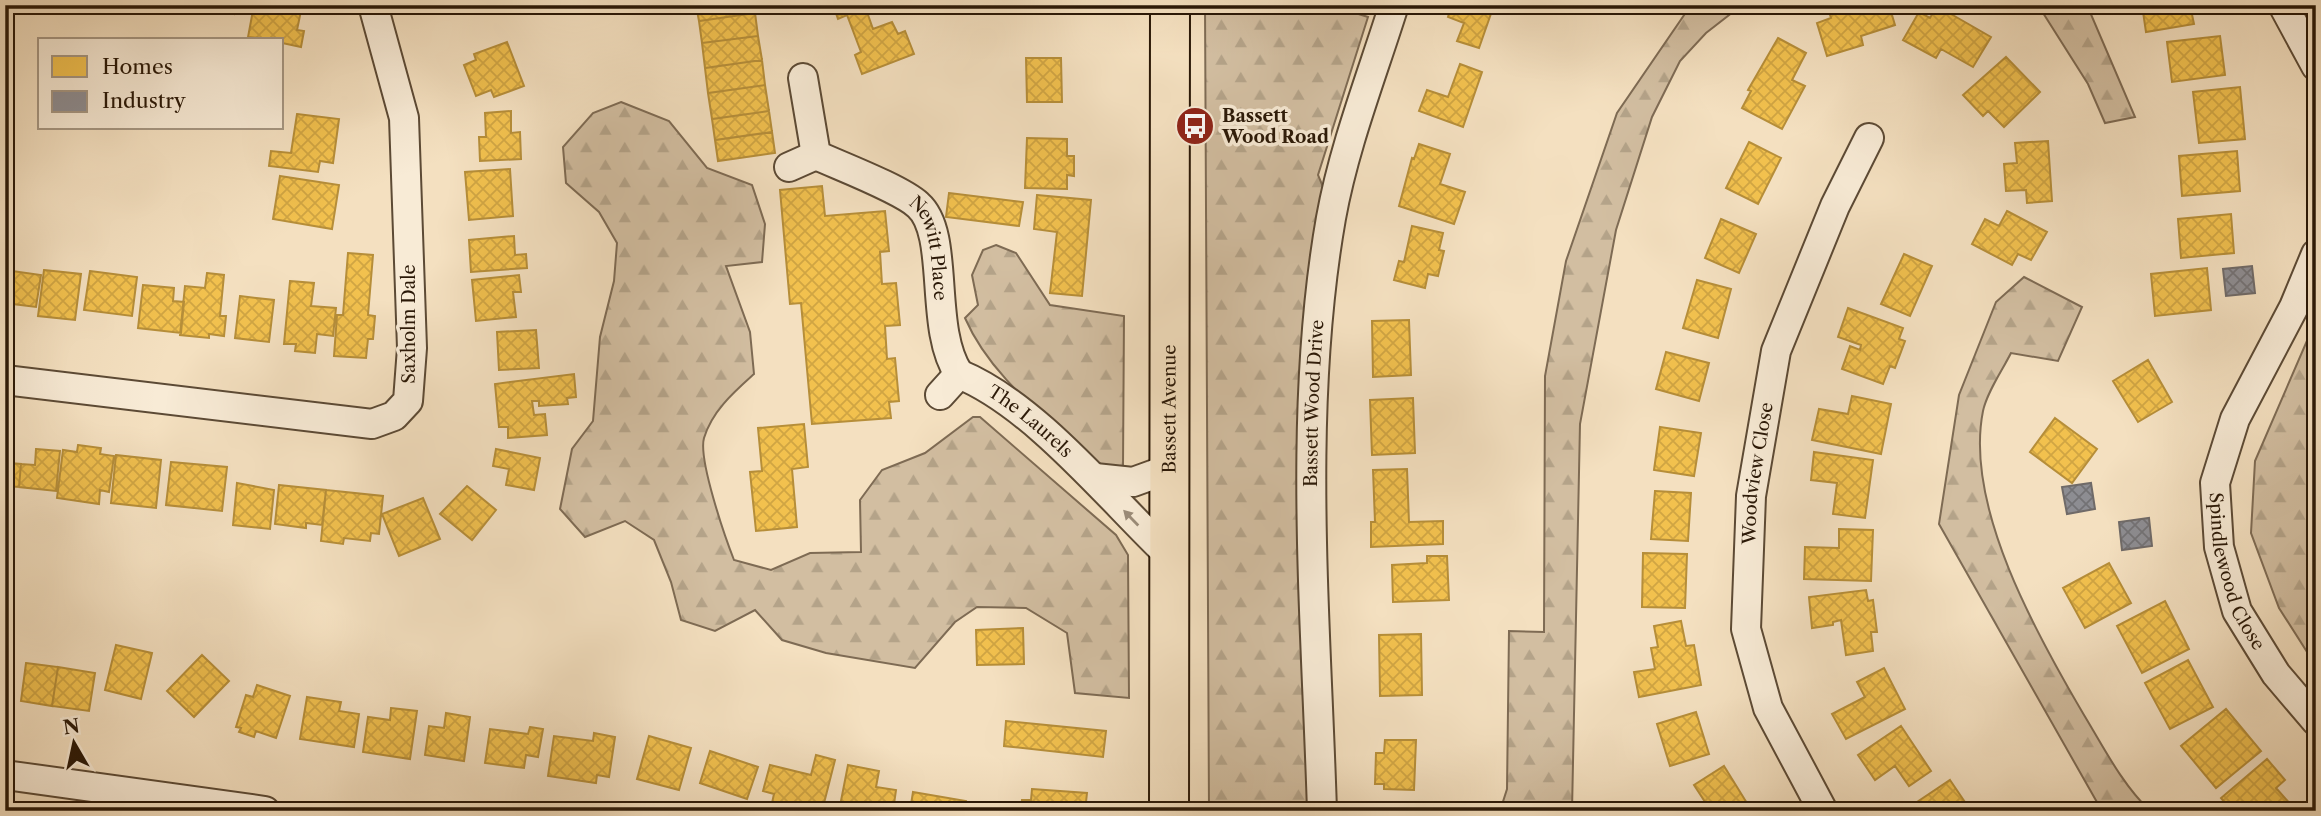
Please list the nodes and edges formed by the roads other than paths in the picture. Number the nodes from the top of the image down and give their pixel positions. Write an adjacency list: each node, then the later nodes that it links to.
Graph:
1 (373, 5): 12 (street, Saxholm Dale)
2 (1170, 5): 14 (main road, Bassett Avenue)
3 (1394, 5): 21 (street, Bassett Wood Drive)
4 (2283, 5): 5 (street)
5 (2316, 66)
6 (803, 78): 8 (street)
7 (1869, 138): 22 (street, Woodview Close)
8 (816, 155): 9 (street); 11 (street, Newitt Place)
9 (789, 167)
10 (2316, 254): 17 (street, Spindlewood Close)
11 (959, 374): 13 (street); 15 (street, The Laurels)
12 (5, 380)
13 (940, 395)
14 (1169, 469): 15 (street); 16 (main road, Bassett Avenue)
15 (1095, 478): 16 (street, The Laurels, one-way to 15)
16 (1169, 555): 20 (main road, Bassett Avenue)
17 (2316, 721)
18 (5, 775): 19 (street)
19 (265, 811)
20 (1169, 811)
21 (1322, 811)
22 (1823, 811)

